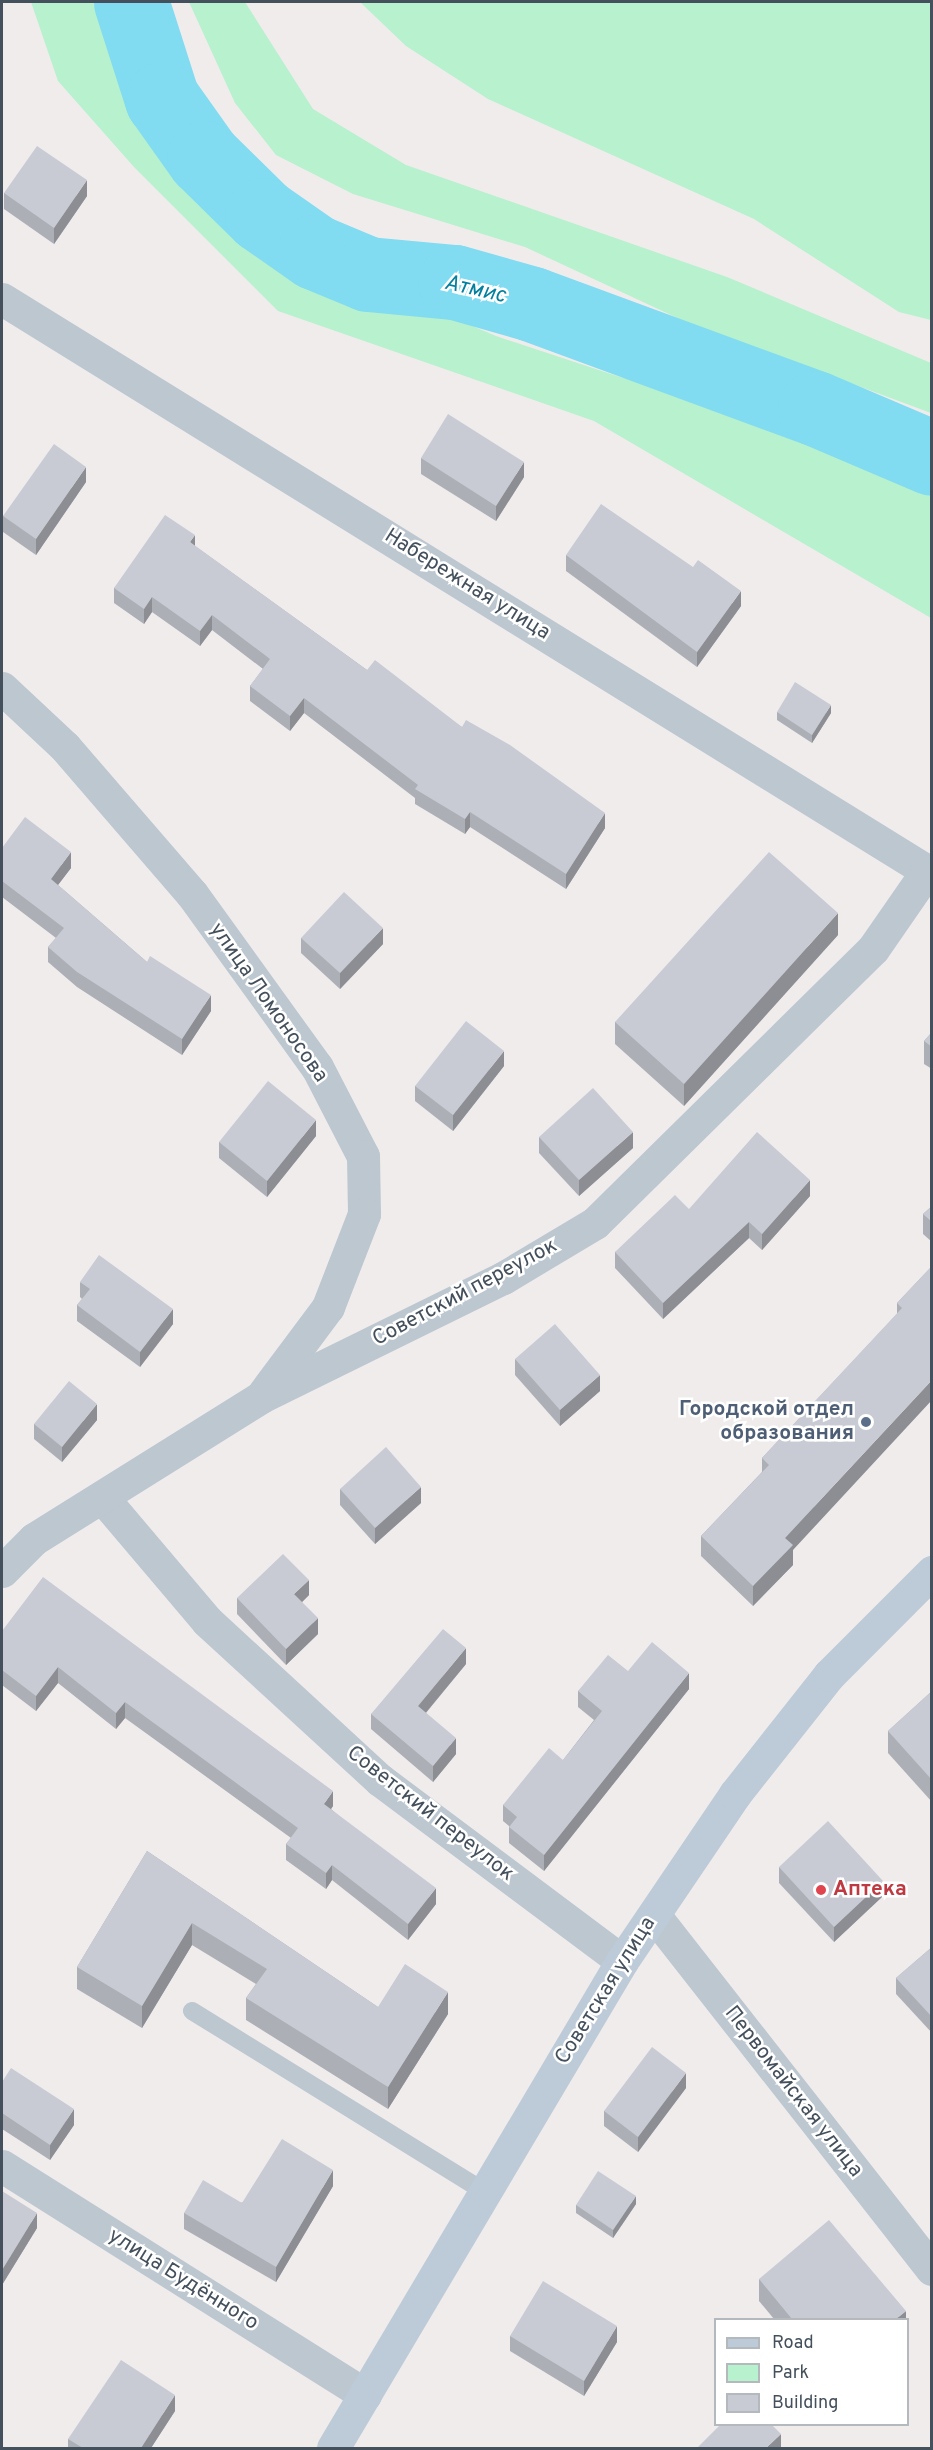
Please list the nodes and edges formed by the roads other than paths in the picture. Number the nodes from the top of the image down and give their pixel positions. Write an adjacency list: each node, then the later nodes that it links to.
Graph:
1 (2, 299): 3 (street, Набережная улица)
2 (2, 688): 4 (street, улица Ломоносова)
3 (929, 872): 4 (street, Советский переулок)
4 (261, 1397): 5 (street, Советский переулок)
5 (102, 1497): 6 (street, Советский переулок); 9 (street, Советский переулок)
6 (2, 1571)
7 (932, 1572): 8 (main road, Советская улица)
8 (654, 1915): 9 (main road, Советская улица); 13 (street, Первомайская улица)
9 (622, 1961): 12 (main road, Советская улица)
10 (192, 2011): 12 (lane)
11 (2, 2166): 14 (street, улица Будённого)
12 (485, 2193): 14 (main road, Советская улица)
13 (932, 2268)
14 (365, 2395): 15 (main road, Советская улица)
15 (333, 2448)

